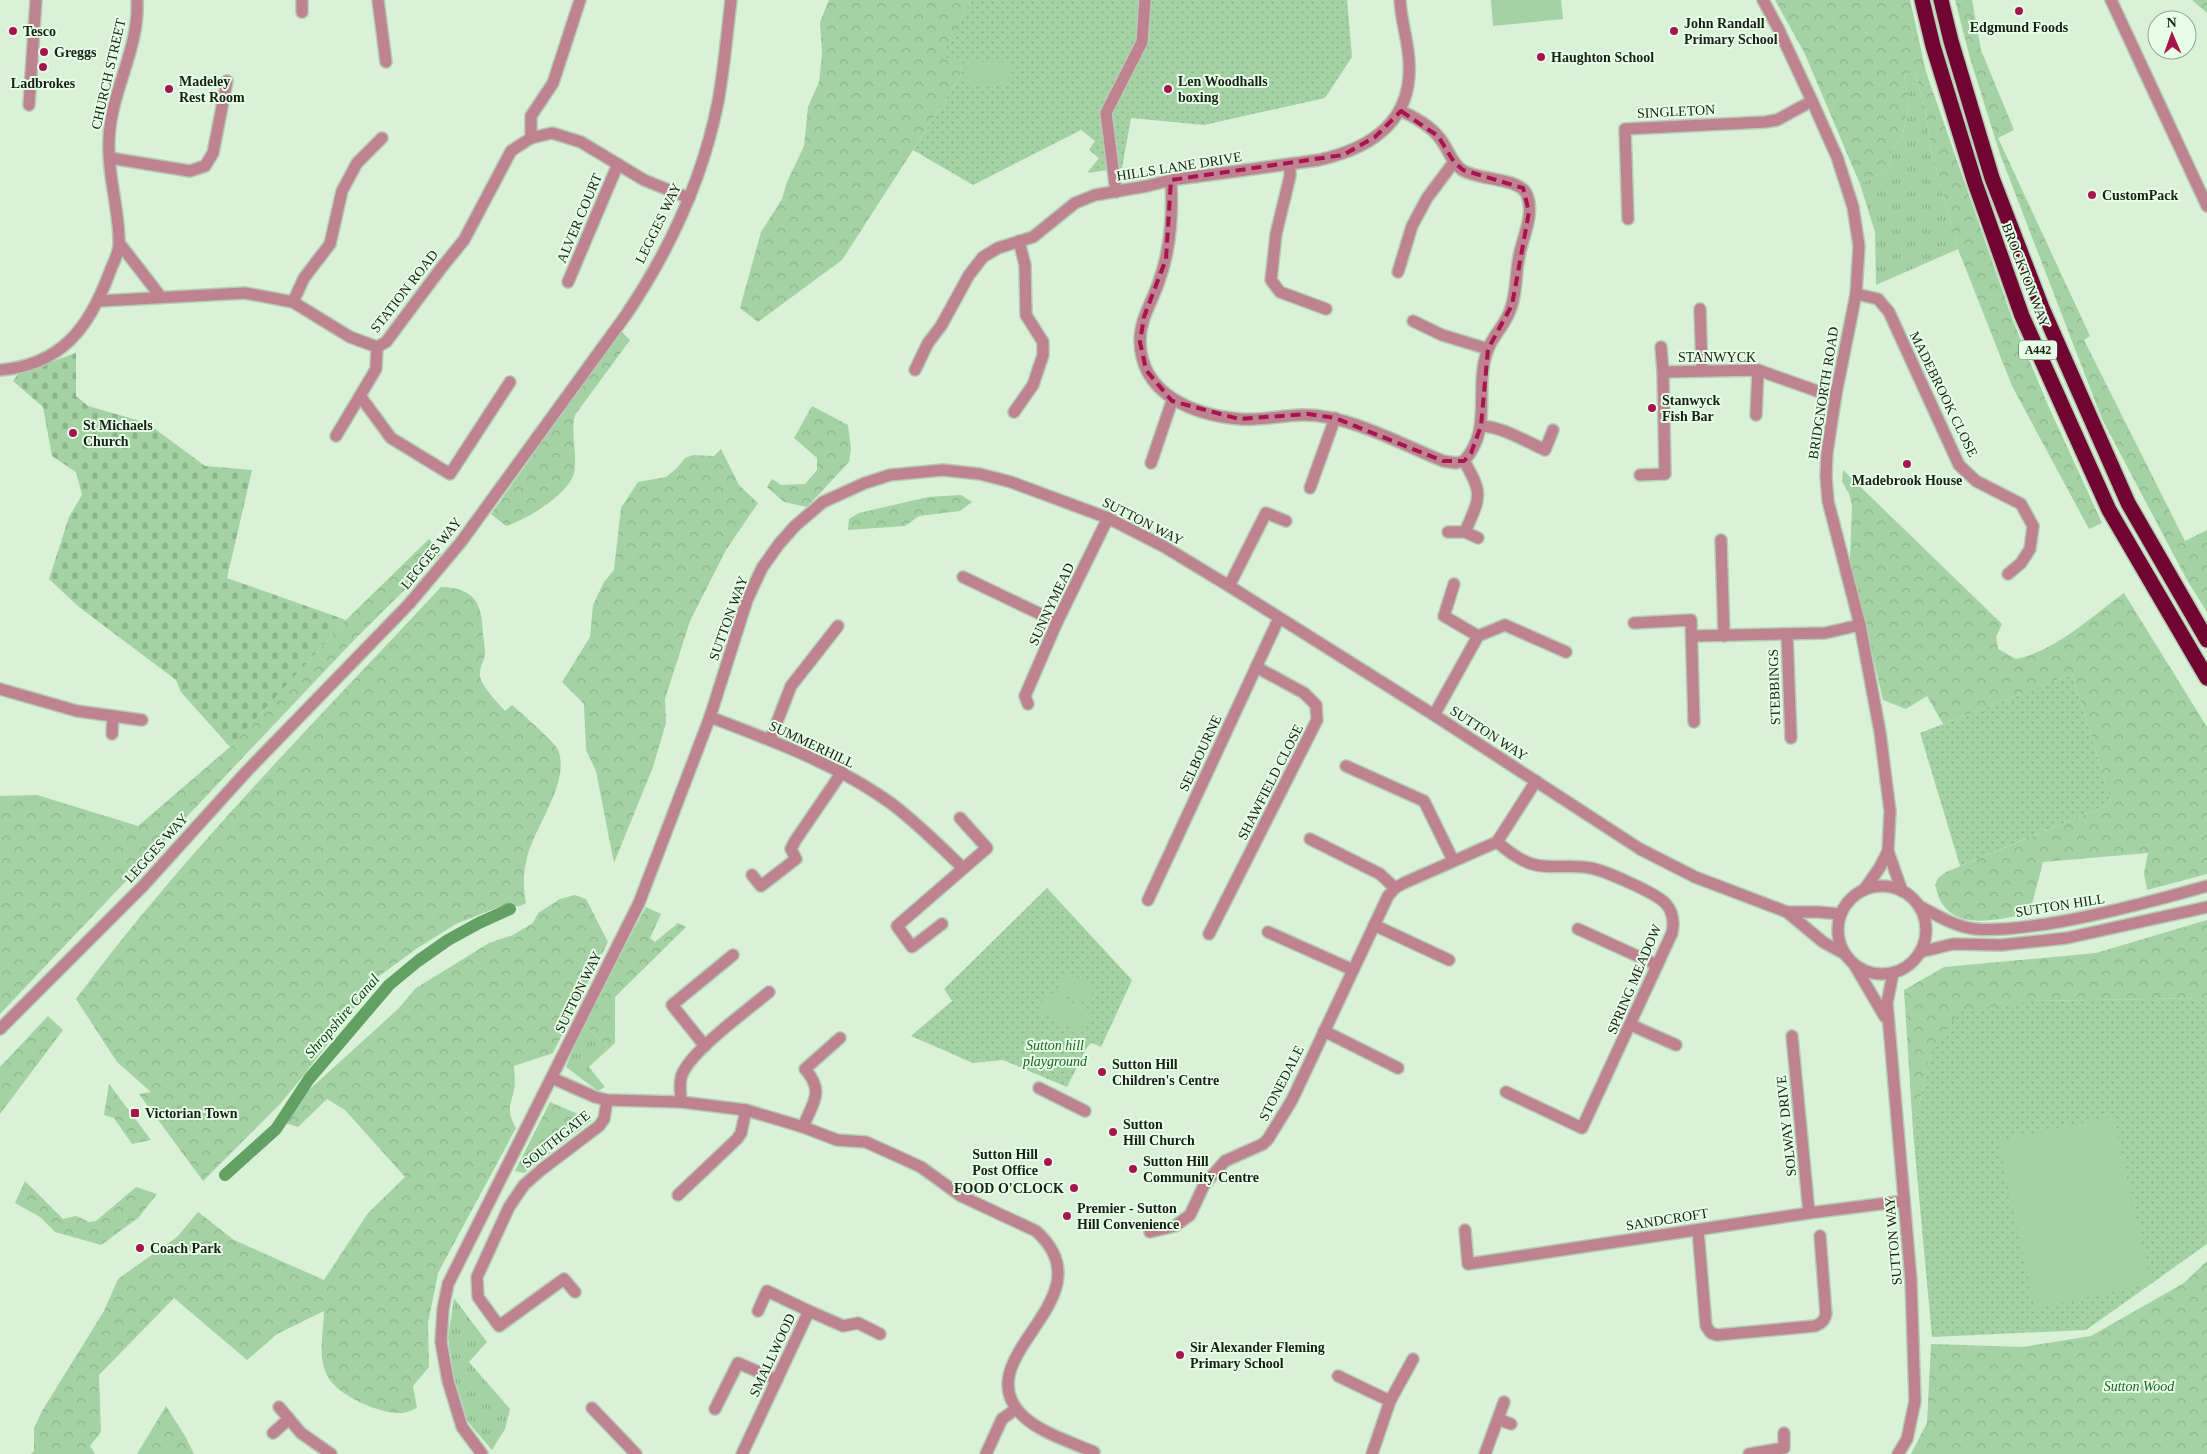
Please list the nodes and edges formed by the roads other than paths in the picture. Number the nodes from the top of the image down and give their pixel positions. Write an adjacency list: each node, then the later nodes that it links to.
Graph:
1 (36, 0): 17 (street)
2 (136, 0): 21 (street, CHURCH STREET)
3 (302, 0): 13 (street)
4 (378, 0): 14 (street)
5 (580, 0): 20 (street)
6 (730, 0): 27 (street, LEGGES WAY)
7 (1145, 0): 26 (street)
8 (1400, 0): 18 (street, HILLS LANE DRIVE)
9 (1763, 0): 16 (street, BRIDGNORTH ROAD)
10 (1922, 0): 87 (highway, BROCKTON WAY / A442)
11 (1941, 0): 84 (highway, BROCKTON WAY / A442)
12 (2110, 0): 28 (street)
13 (302, 12)
14 (386, 62)
15 (227, 81): 21 (street)
16 (1812, 101): 29 (street, SINGLETON); 34 (street, BRIDGNORTH ROAD)
17 (28, 105)
18 (1401, 111): 22 (street); 24 (street, HILLS LANE DRIVE)
19 (382, 138): 37 (street)
20 (531, 138): 23 (street, STATION ROAD); 41 (street, STATION ROAD)
21 (110, 158): 31 (street, CHURCH STREET)
22 (1454, 162): 32 (street); 43 (street)
23 (618, 164): 27 (street, STATION ROAD); 33 (street, ALVER COURT)
24 (1290, 164): 25 (street, HILLS LANE DRIVE); 38 (street)
25 (1171, 180): 26 (street, HILLS LANE DRIVE); 54 (street)
26 (1116, 192): 30 (street, HILLS LANE DRIVE)
27 (689, 198): 133 (street, LEGGES WAY)
28 (2207, 206)
29 (1628, 219)
30 (1019, 241): 45 (street, HILLS LANE DRIVE); 55 (street)
31 (120, 244): 35 (street); 36 (street, CHURCH STREET)
32 (1398, 272)
33 (568, 282)
34 (1856, 294): 51 (street, BRIDGNORTH ROAD); 71 (street, MADEBROOK CLOSE)
35 (161, 297): 36 (street, STATION ROAD); 37 (street, STATION ROAD)
36 (98, 301): 44 (street, CHURCH STREET)
37 (294, 302): 41 (street, STATION ROAD)
38 (1326, 309)
39 (1700, 310): 47 (street)
40 (1413, 321): 43 (street)
41 (377, 347): 52 (street)
42 (1662, 347): 48 (street)
43 (1488, 349): 58 (street)
44 (0, 370)
45 (914, 370)
46 (1758, 370): 47 (street, STANWYCK); 51 (street, STANWYCK); 56 (street)
47 (1702, 371): 48 (street, STANWYCK)
48 (1663, 372): 63 (street, STANWYCK)
49 (510, 382): 53 (street)
50 (487, 393): 53 (street)
51 (1836, 394): 78 (street, BRIDGNORTH ROAD)
52 (360, 396): 53 (street); 60 (street)
53 (498, 400)
54 (1172, 400): 57 (street); 62 (street)
55 (1014, 412)
56 (1756, 415)
57 (1335, 418): 61 (street); 64 (street)
58 (1481, 426): 59 (street); 61 (street)
59 (1553, 430)
60 (336, 436)
61 (1464, 461): 68 (street)
62 (1152, 464)
63 (1640, 475)
64 (1310, 488)
65 (1108, 518): 74 (street, SUTTON WAY); 76 (street, SUNNYMEAD); 92 (street, SUTTON WAY)
66 (1286, 521): 74 (street)
67 (1448, 532): 68 (street)
68 (1465, 532): 69 (street)
69 (1478, 538)
70 (1721, 540): 83 (street)
71 (2008, 574)
72 (963, 577): 76 (street)
73 (1454, 584): 81 (street)
74 (1229, 586): 75 (street, SUTTON WAY)
75 (1279, 618): 86 (street, SELBOURNE); 91 (street, SUTTON WAY)
76 (1057, 622): 89 (street, SUNNYMEAD)
77 (1634, 623): 82 (street)
78 (1860, 625): 80 (street, STEBBINGS); 104 (street, BRIDGNORTH ROAD)
79 (838, 626): 97 (street)
80 (1787, 634): 83 (street, STEBBINGS); 96 (street, STEBBINGS)
81 (1478, 636): 85 (street); 91 (street)
82 (1692, 636): 83 (street, STEBBINGS); 94 (street)
83 (1724, 636)
84 (2207, 640)
85 (1566, 652)
86 (1256, 667): 112 (street, SELBOURNE); 121 (street, SHAWFIELD CLOSE)
87 (2207, 678)
88 (0, 689): 90 (street)
89 (1028, 704)
90 (113, 716): 93 (street); 95 (street)
91 (1434, 716): 100 (street, SUTTON WAY)
92 (710, 717): 97 (street, SUMMERHILL); 140 (street, SUTTON WAY)
93 (142, 720)
94 (1694, 722)
95 (112, 734)
96 (1791, 738)
97 (770, 740): 99 (street, SUMMERHILL)
98 (1346, 766): 105 (street)
99 (842, 772): 106 (street, SUMMERHILL); 107 (street)
100 (1536, 781): 103 (street); 115 (street, SUTTON WAY)
101 (960, 818): 106 (street)
102 (1310, 839): 109 (street)
103 (1497, 842): 105 (street); 126 (street, SPRING MEADOW)
104 (1888, 851): 110 (street); 111 (street, BRIDGNORTH ROAD)
105 (1453, 860): 109 (street)
106 (963, 868): 117 (street)
107 (752, 875)
108 (2207, 886): 113 (street, SUTTON HILL)
109 (1395, 888): 118 (street, STONEDALE)
110 (1864, 890): 111 (street); 116 (street)
111 (1902, 891): 113 (street)
112 (1148, 900)
113 (1919, 906): 122 (street)
114 (2207, 907): 122 (street)
115 (1787, 912): 116 (street, SUTTON WAY); 123 (street, SUTTON WAY)
116 (1841, 914): 123 (street)
117 (942, 924)
118 (1374, 925): 125 (street); 128 (street, STONEDALE)
119 (1578, 929): 126 (street)
120 (1268, 932): 128 (street)
121 (1209, 934)
122 (1920, 952): 129 (street)
123 (1845, 954): 127 (street)
124 (733, 956): 138 (street)
125 (1449, 960)
126 (1657, 965): 132 (street, SPRING MEADOW)
127 (1855, 965): 129 (street); 131 (street, SUTTON WAY)
128 (1353, 970): 134 (street, STONEDALE)
129 (1893, 973): 131 (street, SUTTON WAY)
130 (769, 992): 138 (street)
131 (1888, 1023): 149 (street, SUTTON WAY)
132 (1631, 1024): 137 (street); 142 (street, SPRING MEADOW)
133 (0, 1029)
134 (1324, 1031): 139 (street); 153 (street, STONEDALE)
135 (1792, 1036): 150 (street, SOLWAY DRIVE)
136 (840, 1038): 147 (street)
137 (1676, 1045)
138 (705, 1046): 144 (street)
139 (1398, 1068)
140 (552, 1078): 143 (street, SOUTHGATE); 175 (street, SUTTON WAY)
141 (1039, 1088): 146 (street)
142 (1506, 1092)
143 (607, 1100): 144 (street, SOUTHGATE); 155 (street, SOUTHGATE)
144 (681, 1102): 145 (street, SOUTHGATE)
145 (746, 1110): 147 (street, SOUTHGATE); 148 (street)
146 (1086, 1111)
147 (803, 1127): 167 (street, SOUTHGATE)
148 (678, 1195)
149 (1904, 1201): 150 (street, SANDCROFT); 182 (street, SUTTON WAY)
150 (1809, 1213): 152 (street, SANDCROFT)
151 (1465, 1230): 152 (street, SANDCROFT)
152 (1698, 1230): 154 (street)
153 (1150, 1232)
154 (1820, 1236)
155 (575, 1292)
156 (758, 1311): 157 (street)
157 (808, 1311): 158 (street, SMALLWOOD); 161 (street, SMALLWOOD)
158 (880, 1334)
159 (1413, 1359): 162 (street)
160 (1338, 1376): 162 (street)
161 (777, 1380): 166 (street); 173 (street, SMALLWOOD)
162 (1390, 1401): 179 (street)
163 (1504, 1402): 169 (street)
164 (279, 1407): 168 (street)
165 (592, 1408): 176 (street)
166 (715, 1409)
167 (1016, 1409): 177 (street); 178 (street)
168 (289, 1419): 171 (street); 174 (street)
169 (1498, 1419): 170 (street); 180 (street)
170 (1511, 1424)
171 (273, 1433)
172 (1784, 1433): 181 (street)
173 (746, 1452)
174 (331, 1454)
175 (482, 1454)
176 (636, 1454)
177 (986, 1454)
178 (1093, 1454)
179 (1372, 1454)
180 (1485, 1454)
181 (1749, 1454)
182 (1898, 1454)

